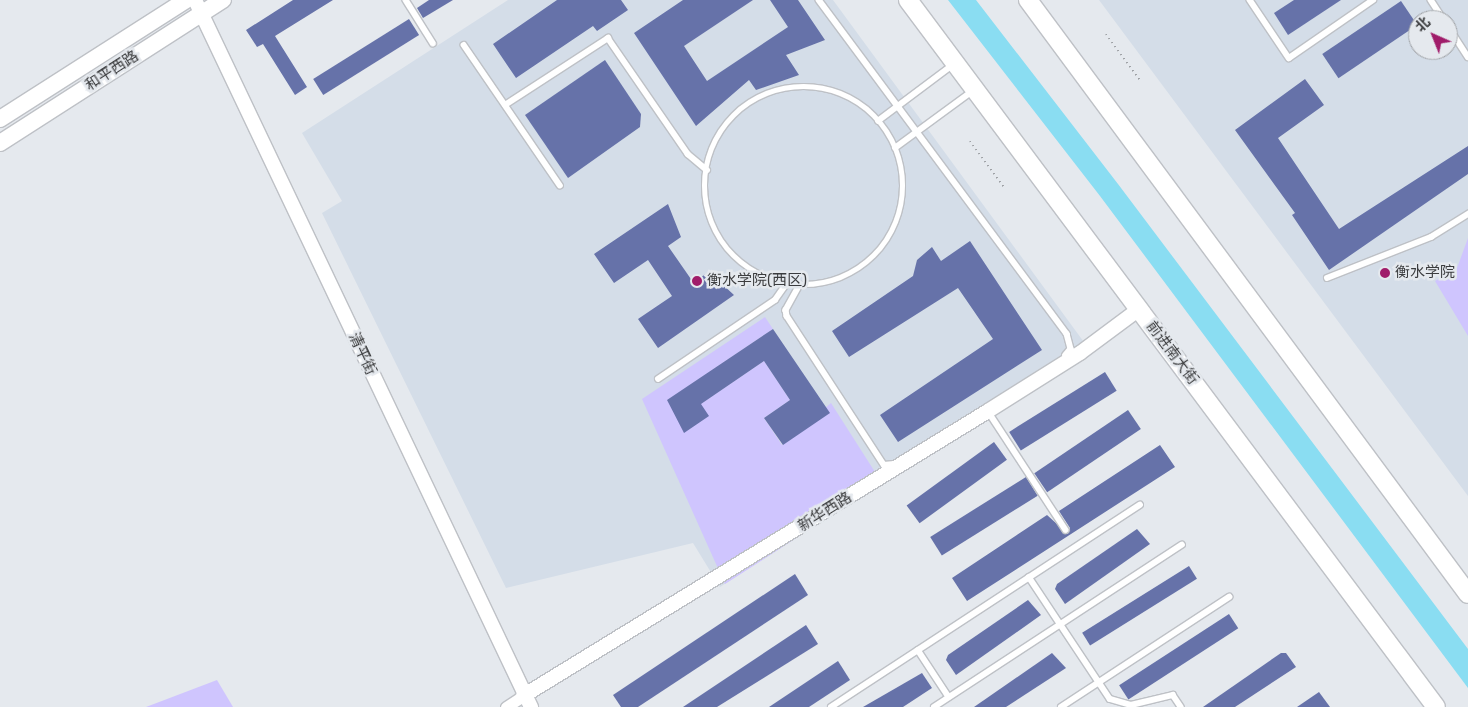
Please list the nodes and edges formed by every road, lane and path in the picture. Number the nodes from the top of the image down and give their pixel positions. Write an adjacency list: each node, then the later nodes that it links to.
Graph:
1 (186, 0): 20 (main road, 和平西路)
2 (223, 0): 9 (main road, 和平西路)
3 (406, 0): 12 (lane)
4 (818, 0): 19 (lane)
5 (908, 0): 15 (main road, 前进南大街)
6 (1028, 0): 40 (main road)
7 (1250, 0): 8 (lane)
8 (1373, 0)
9 (199, 7): 24 (main road, 和平西路); 46 (street, 清平街)
10 (1106, 34): 16 (path)
11 (1458, 42): 14 (lane)
12 (433, 43)
13 (464, 44): 18 (lane)
14 (1468, 57)
15 (955, 63): 17 (main road, 前进南大街); 19 (lane)
16 (1140, 80)
17 (974, 89): 22 (lane); 33 (main road, 前进南大街)
18 (505, 104): 26 (lane); 27 (lane)
19 (897, 106): 21 (lane); 22 (lane)
20 (0, 119)
21 (878, 121): 25 (lane); 26 (lane)
22 (917, 132): 25 (lane); 32 (lane)
23 (970, 141): 28 (path)
24 (0, 143)
25 (895, 148): 32 (lane)
26 (706, 170): 31 (lane)
27 (560, 186)
28 (1004, 187)
29 (1468, 214): 30 (lane)
30 (1327, 278)
31 (786, 284): 32 (lane); 34 (lane)
32 (800, 285)
33 (1139, 309): 35 (street, 新华西路); 52 (main road, 前进南大街)
34 (658, 379)
35 (988, 411): 37 (lane); 46 (street, 新华西路)
36 (1140, 505): 39 (lane)
37 (1066, 530)
38 (1182, 545): 42 (lane)
39 (1030, 577): 42 (lane); 43 (lane)
40 (1468, 594)
41 (1229, 597): 44 (lane)
42 (1060, 625): 44 (lane); 45 (lane)
43 (918, 650): 45 (lane); 48 (lane)
44 (1098, 683): 50 (lane); 51 (lane)
45 (949, 697): 49 (lane)
46 (527, 701): 47 (street, 新华西路)
47 (506, 707)
48 (831, 707)
49 (934, 707)
50 (1061, 707)
51 (1181, 707)
52 (1436, 707)

